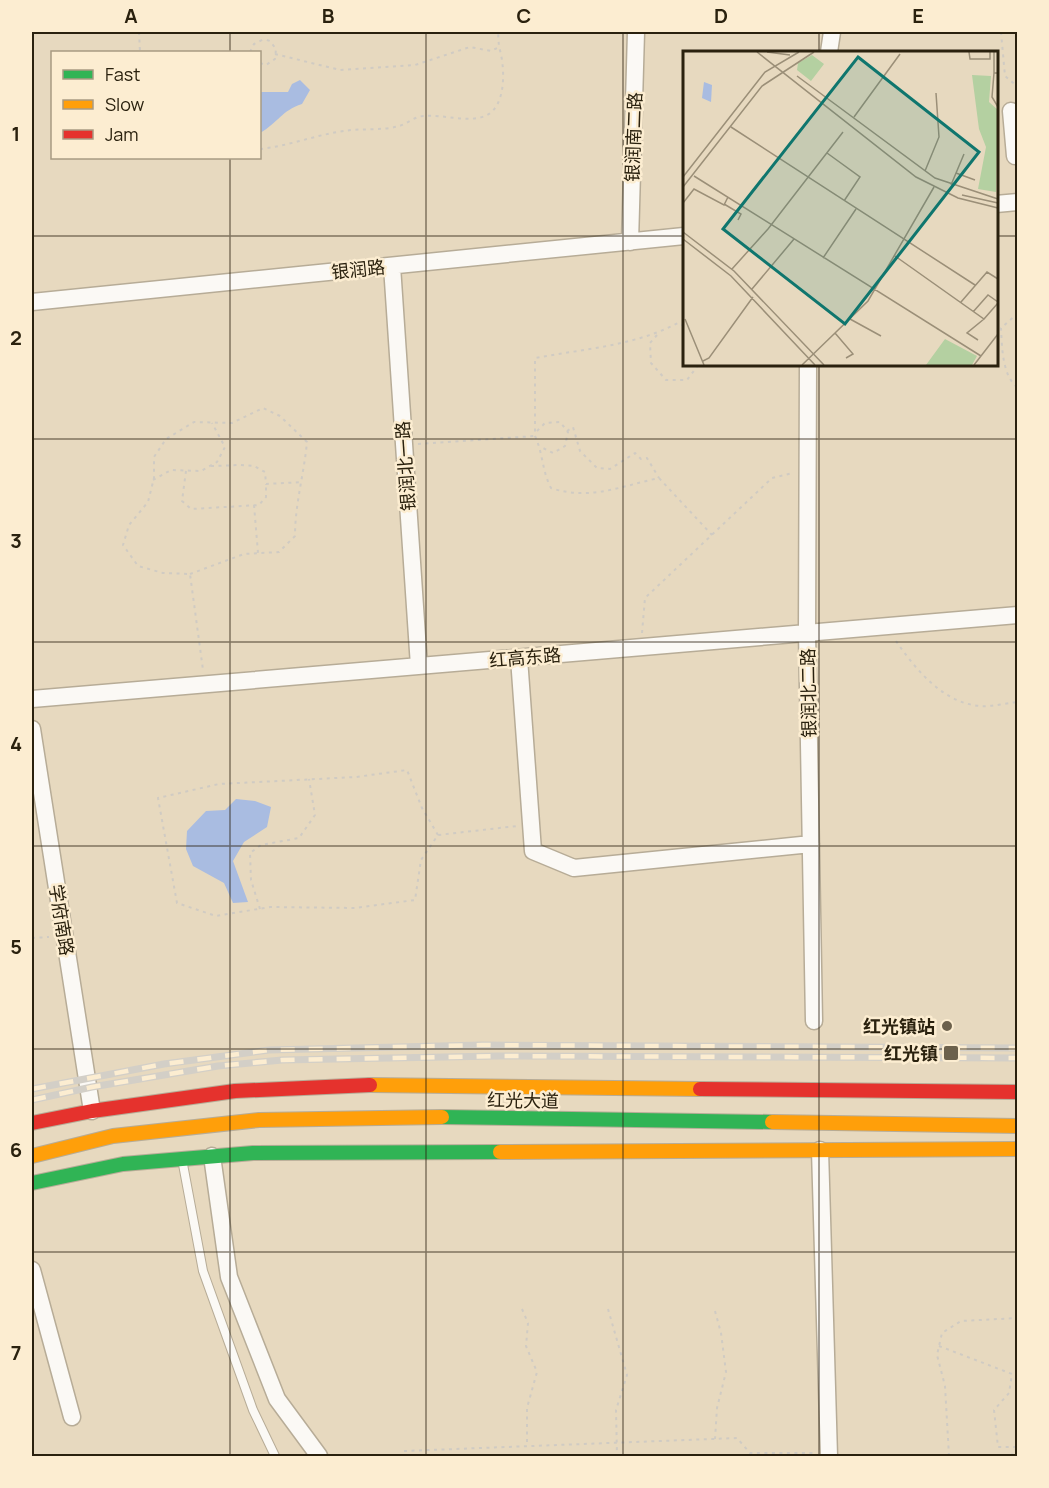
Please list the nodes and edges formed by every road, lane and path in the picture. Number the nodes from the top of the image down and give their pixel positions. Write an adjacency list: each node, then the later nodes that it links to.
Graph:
1 (139, 32): 10 (path)
2 (264, 32): 8 (path)
3 (498, 32): 9 (path)
4 (636, 32): 23 (street, 银润南二路)
5 (832, 32): 12 (street)
6 (843, 32): 13 (street)
7 (1001, 32): 16 (path)
8 (264, 39): 11 (path); 14 (path)
9 (499, 47): 14 (path); 18 (path)
10 (140, 51)
11 (250, 51)
12 (829, 51)
13 (840, 51)
14 (275, 54): 15 (path)
15 (261, 63)
16 (1017, 87)
17 (1011, 111): 19 (street)
18 (261, 148)
19 (1017, 155)
20 (1017, 202): 21 (street)
21 (998, 204)
22 (683, 236): 23 (street, 银润路)
23 (630, 242): 24 (street, 银润路)
24 (392, 266): 25 (street, 银润路); 36 (street, 银润北一路)
25 (32, 302)
26 (1017, 313): 31 (path)
27 (683, 326): 28 (path)
28 (659, 333): 29 (path); 33 (path)
29 (698, 366)
30 (808, 366): 39 (street, 银润北二路)
31 (1017, 388)
32 (212, 423): 38 (path); 42 (path); 43 (path)
33 (537, 431): 34 (path); 35 (path)
34 (567, 431): 37 (path); 41 (path)
35 (535, 436): 36 (path); 37 (path)
36 (404, 445): 54 (street, 银润北一路)
37 (540, 447): 41 (path)
38 (210, 466): 40 (path); 44 (path)
39 (808, 470): 46 (path); 51 (street, 银润北二路)
40 (186, 471): 42 (path); 45 (path)
41 (659, 478): 46 (path)
42 (153, 480): 48 (path)
43 (303, 482): 44 (path); 47 (path)
44 (266, 484): 45 (path)
45 (254, 505): 47 (path)
46 (712, 535): 52 (path)
47 (258, 553): 48 (path)
48 (190, 574): 55 (path)
49 (1017, 615): 50 (street, 红高东路)
50 (886, 627): 51 (street, 红高东路); 57 (path)
51 (807, 633): 52 (street, 红高东路); 62 (street, 银润北二路)
52 (641, 648): 53 (street, 红高东路)
53 (519, 658): 54 (street, 红高东路); 60 (street)
54 (419, 666): 55 (street, 红高东路)
55 (205, 684): 56 (street, 红高东路)
56 (32, 699)
57 (1017, 702)
58 (32, 729): 66 (street, 学府南路)
59 (309, 779): 61 (path); 63 (path); 63 (path)
60 (531, 825): 61 (path); 62 (street)
61 (438, 835): 63 (path)
62 (811, 844): 64 (street, 银润北二路)
63 (260, 909)
64 (814, 1021)
65 (1017, 1092): 66 (main road, 红光大道)
66 (92, 1110): 67 (main road, 红光大道)
67 (32, 1123)
68 (1017, 1126): 71 (main road, 红光大道)
69 (1017, 1149): 70 (main road)
70 (820, 1150): 72 (main road); 88 (street)
71 (32, 1156)
72 (212, 1156): 73 (main road); 90 (street)
73 (182, 1159): 74 (main road); 89 (lane)
74 (32, 1183)
75 (33, 1279): 81 (street)
76 (522, 1309): 84 (path)
77 (608, 1309): 83 (path)
78 (715, 1311): 82 (path)
79 (1017, 1317): 80 (path)
80 (939, 1346): 85 (path); 92 (path)
81 (72, 1417)
82 (715, 1439): 83 (path); 87 (path)
83 (616, 1443): 84 (path); 91 (path)
84 (527, 1446): 86 (path)
85 (1017, 1447): 93 (path)
86 (404, 1451)
87 (750, 1455): 88 (path)
88 (829, 1455)
89 (275, 1456)
90 (319, 1456)
91 (617, 1456)
92 (948, 1456)
93 (1011, 1456)

